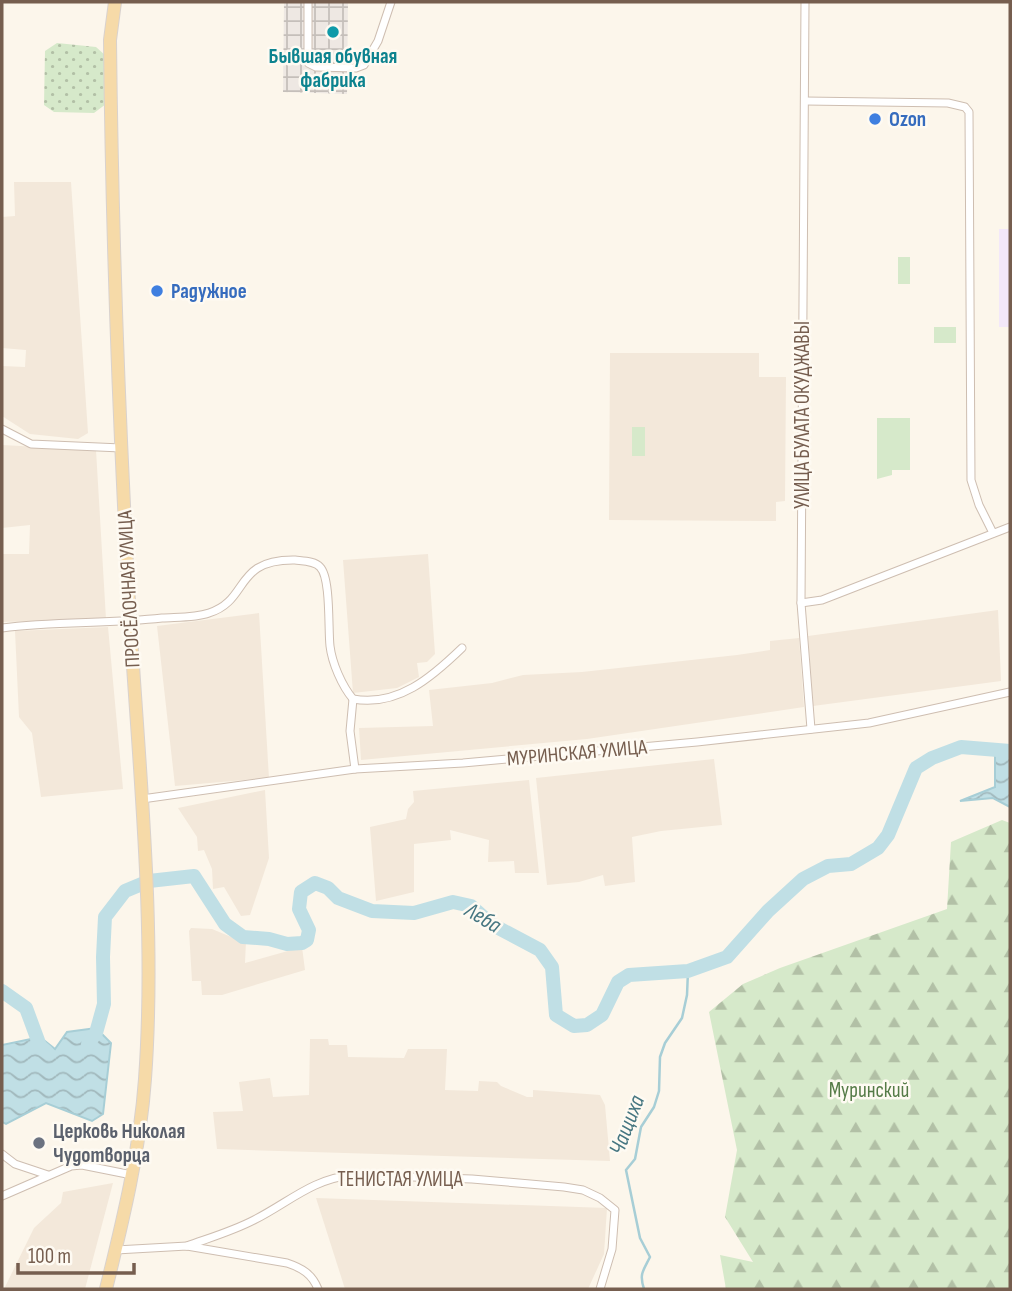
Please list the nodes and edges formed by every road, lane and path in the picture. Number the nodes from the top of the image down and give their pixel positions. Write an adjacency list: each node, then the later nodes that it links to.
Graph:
1 (115, 2): 7 (main road, ПРОСЁЛОЧНАЯ УЛИЦА)
2 (308, 2): 3 (street)
3 (391, 2)
4 (805, 2): 5 (street, УЛИЦА БУЛАТА ОКУДЖАВЫ)
5 (805, 101): 9 (street); 10 (street, УЛИЦА БУЛАТА ОКУДЖАВЫ)
6 (2, 429): 7 (street)
7 (121, 448): 11 (main road, ПРОСЁЛОЧНАЯ УЛИЦА)
8 (1010, 527): 9 (street)
9 (993, 533): 10 (street)
10 (801, 603): 16 (street, УЛИЦА БУЛАТА ОКУДЖАВЫ)
11 (130, 621): 12 (street); 15 (street); 18 (main road, ПРОСЁЛОЧНАЯ УЛИЦА)
12 (2, 628)
13 (462, 648): 15 (street)
14 (1010, 692): 16 (street, МУРИНСКАЯ УЛИЦА)
15 (353, 699): 17 (street)
16 (811, 729): 17 (street, МУРИНСКАЯ УЛИЦА)
17 (355, 769): 18 (street, МУРИНСКАЯ УЛИЦА)
18 (142, 799): 21 (main road, ПРОСЁЛОЧНАЯ УЛИЦА)
19 (2, 1154): 20 (street)
20 (48, 1175): 21 (street); 22 (street)
21 (133, 1175): 24 (main road, ПРОСЁЛОЧНАЯ УЛИЦА)
22 (2, 1196)
23 (187, 1246): 24 (street); 26 (street); 27 (street, ТЕНИСТАЯ УЛИЦА)
24 (116, 1250): 25 (main road, ПРОСЁЛОЧНАЯ УЛИЦА)
25 (106, 1289)
26 (318, 1289)
27 (600, 1289)

